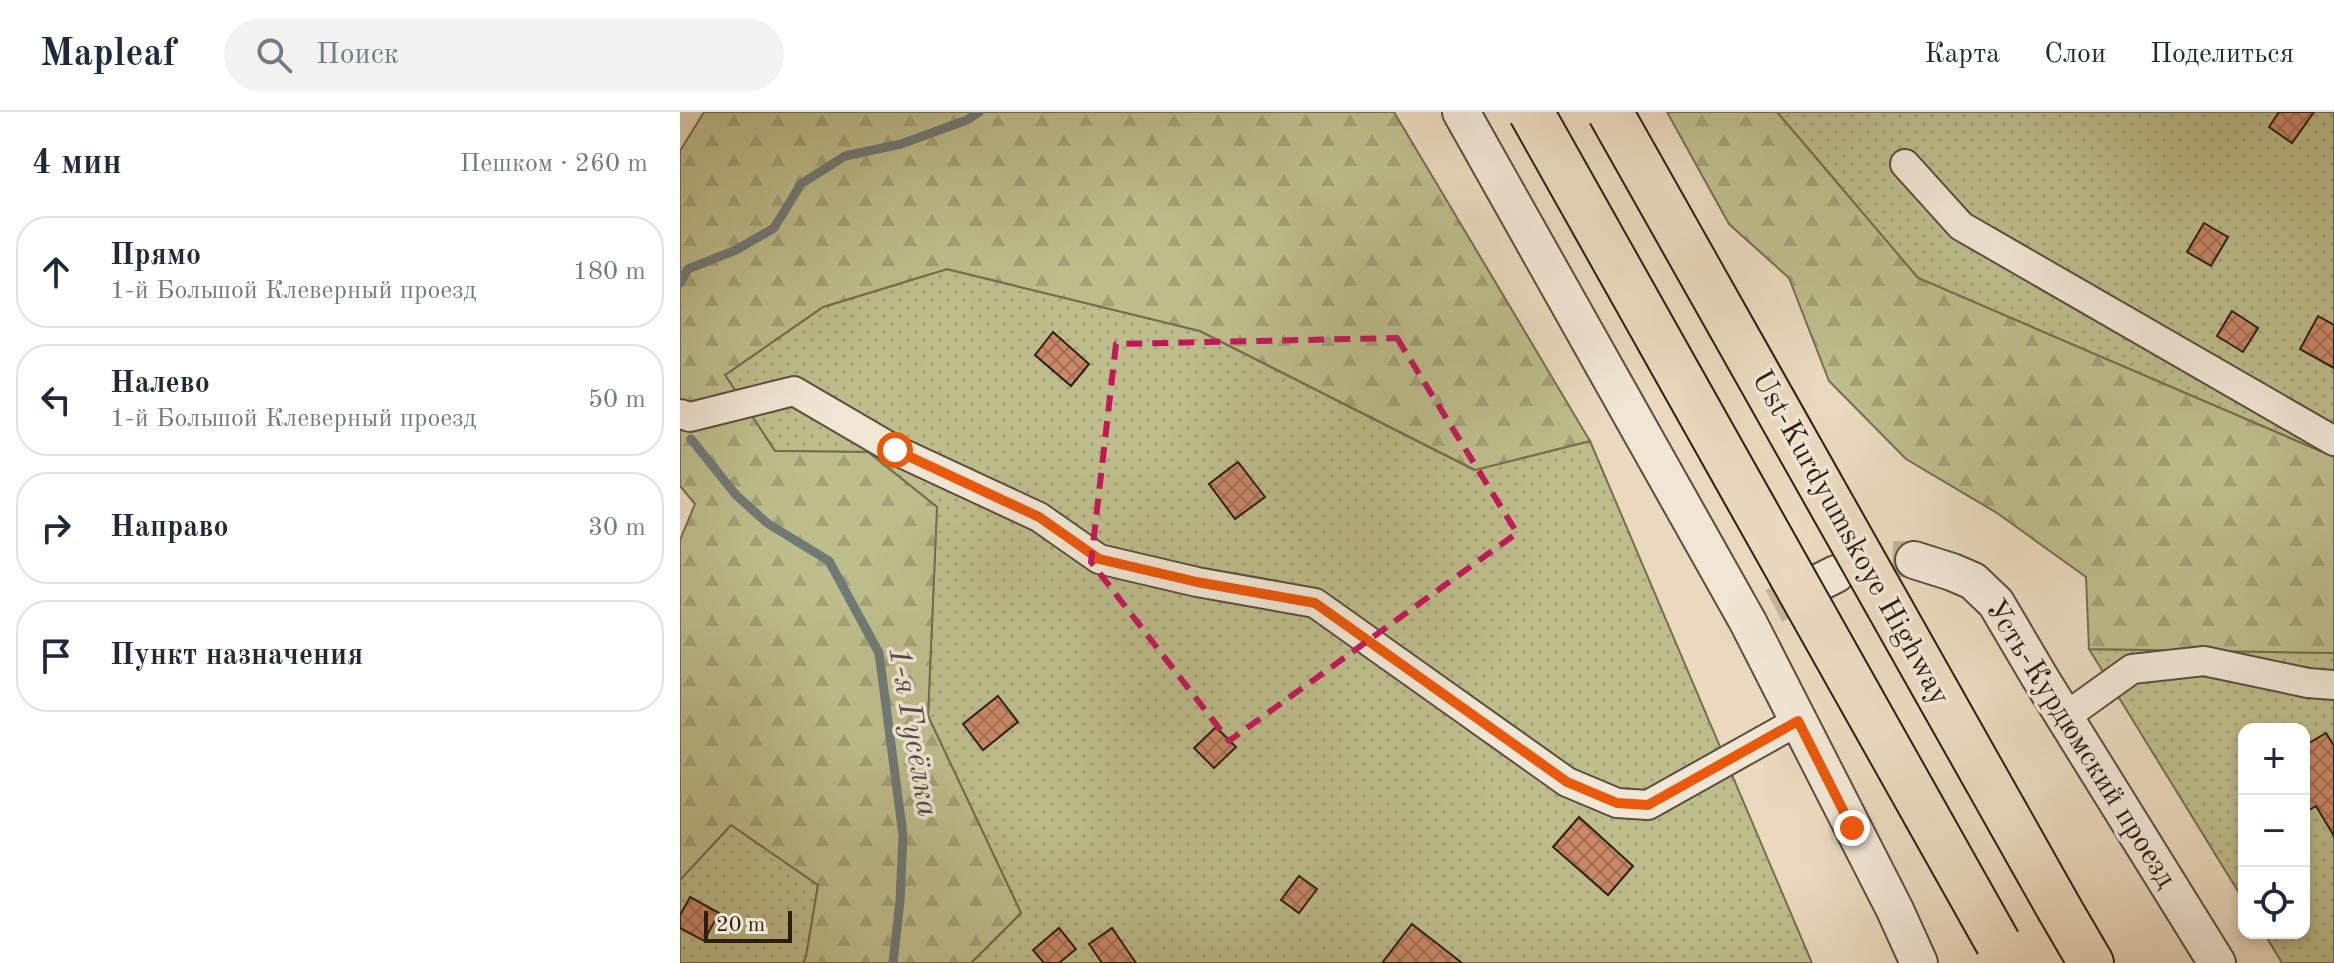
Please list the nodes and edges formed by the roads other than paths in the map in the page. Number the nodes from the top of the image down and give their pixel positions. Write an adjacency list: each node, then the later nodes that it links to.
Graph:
1 (1461, 112): 10 (street)
2 (1531, 112): 11 (main road, bridge)
3 (1610, 112): 13 (main road, Ust-Kurdyumskoye Highway, bridge)
4 (1905, 164): 6 (street)
5 (680, 414): 10 (street)
6 (2334, 441)
7 (1914, 560): 9 (street, Усть-Курдюмский проезд)
8 (2334, 685): 9 (street)
9 (2065, 717): 14 (street, Усть-Курдюмский проезд)
10 (1798, 721): 12 (street)
11 (2004, 953)
12 (1919, 963)
13 (2091, 963)
14 (2217, 963)

